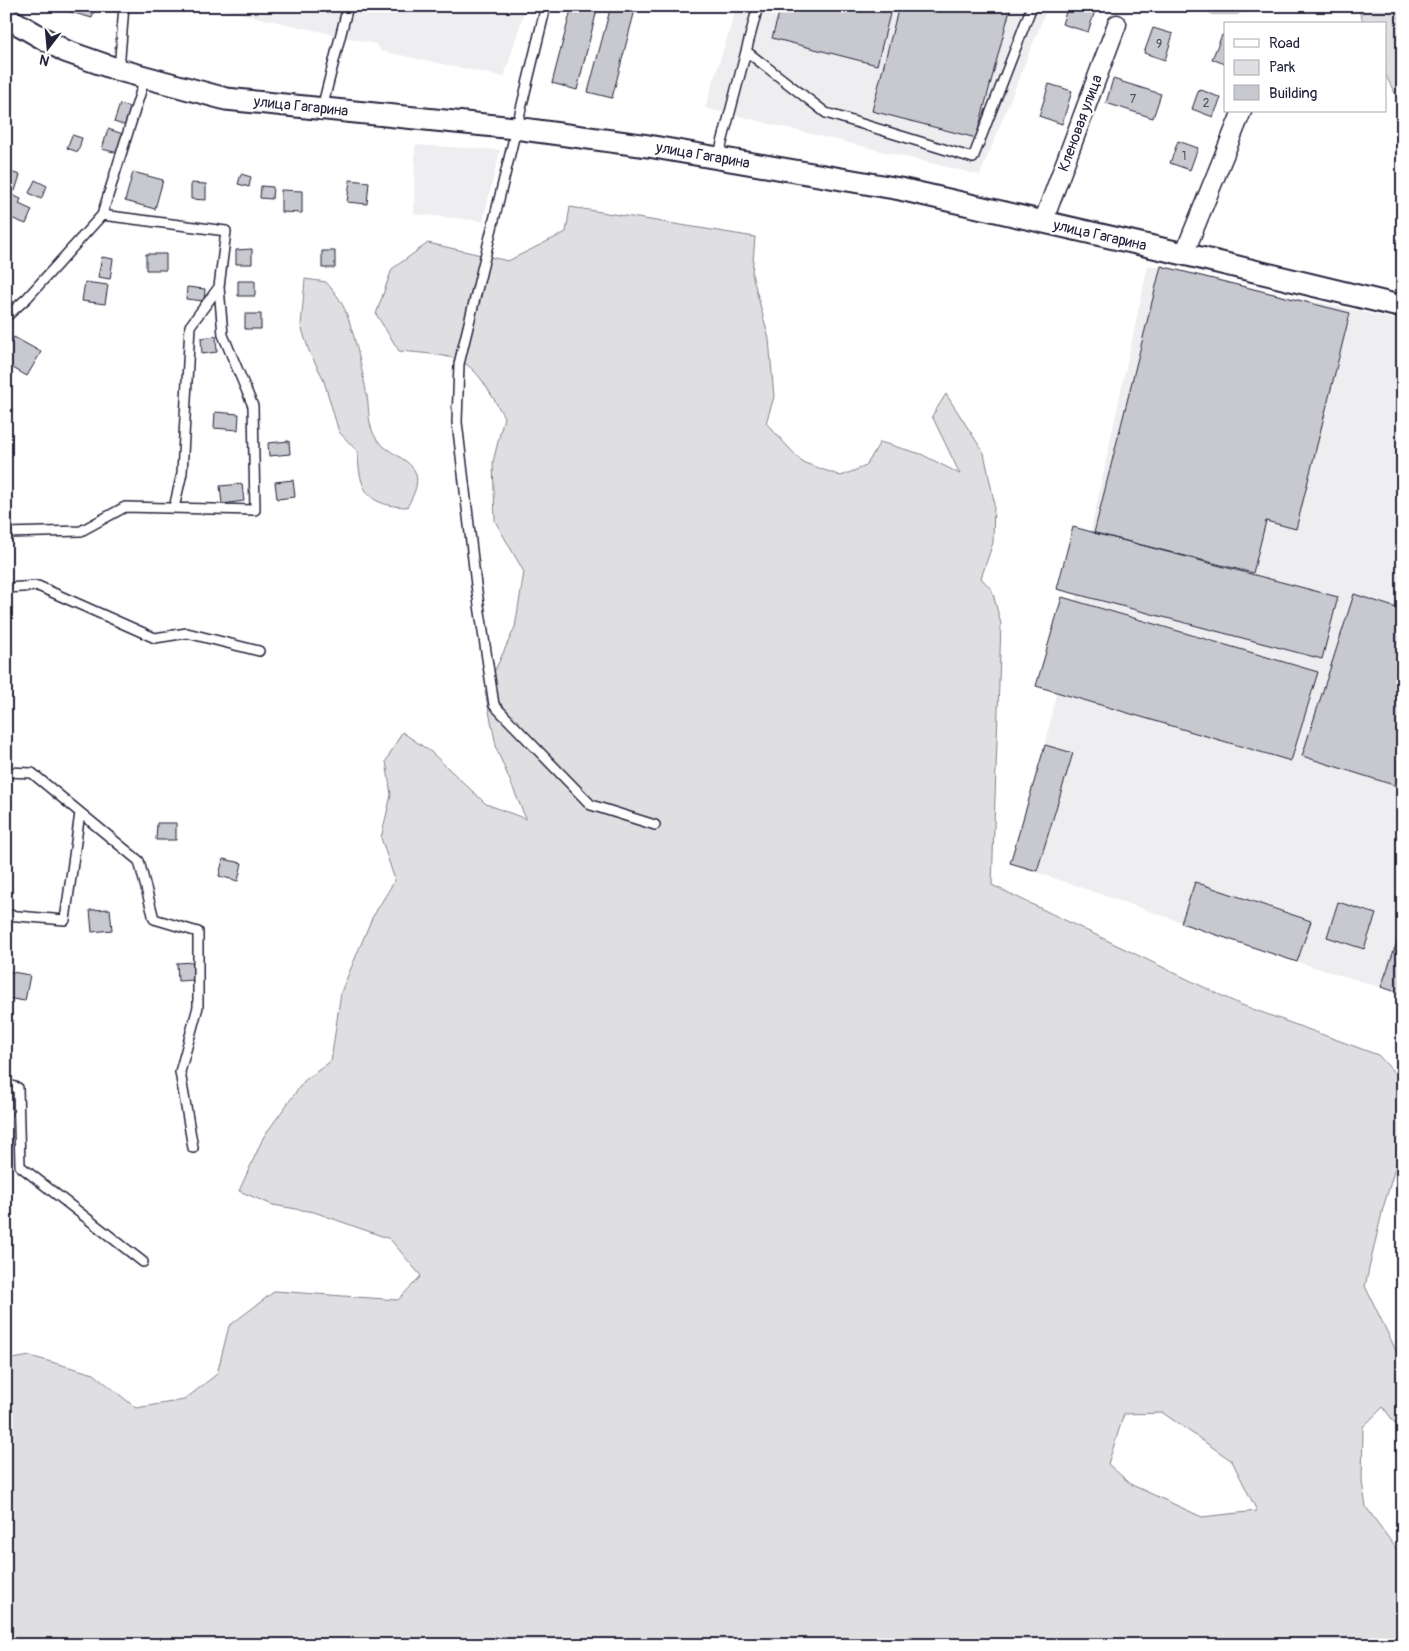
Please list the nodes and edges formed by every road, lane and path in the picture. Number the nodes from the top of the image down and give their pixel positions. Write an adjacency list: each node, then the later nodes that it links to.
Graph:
1 (124, 6): 9 (lane)
2 (348, 6): 11 (lane)
3 (546, 6): 13 (lane)
4 (758, 6): 8 (lane)
5 (1032, 6): 8 (lane)
6 (6, 17): 9 (street, улица Гагарина)
7 (1117, 24): 16 (street, Кленовая улица)
8 (746, 51): 14 (lane)
9 (118, 70): 10 (street, улица Гагарина)
10 (145, 78): 11 (street, улица Гагарина); 15 (lane)
11 (322, 108): 13 (street, улица Гагарина)
12 (1242, 112): 17 (street)
13 (515, 128): 14 (street, улица Гагарина); 27 (lane)
14 (718, 158): 16 (street, улица Гагарина)
15 (102, 215): 18 (lane); 20 (lane)
16 (1044, 222): 17 (street, улица Гагарина)
17 (1184, 254): 19 (street, улица Гагарина)
18 (219, 287): 21 (lane); 21 (lane)
19 (1403, 307)
20 (6, 316)
21 (174, 508): 22 (lane)
22 (6, 533)
23 (6, 588): 24 (lane)
24 (259, 651)
25 (6, 772): 26 (lane)
26 (80, 813): 28 (lane); 30 (lane)
27 (656, 825)
28 (6, 915)
29 (6, 1084): 31 (lane)
30 (194, 1148)
31 (143, 1262)

